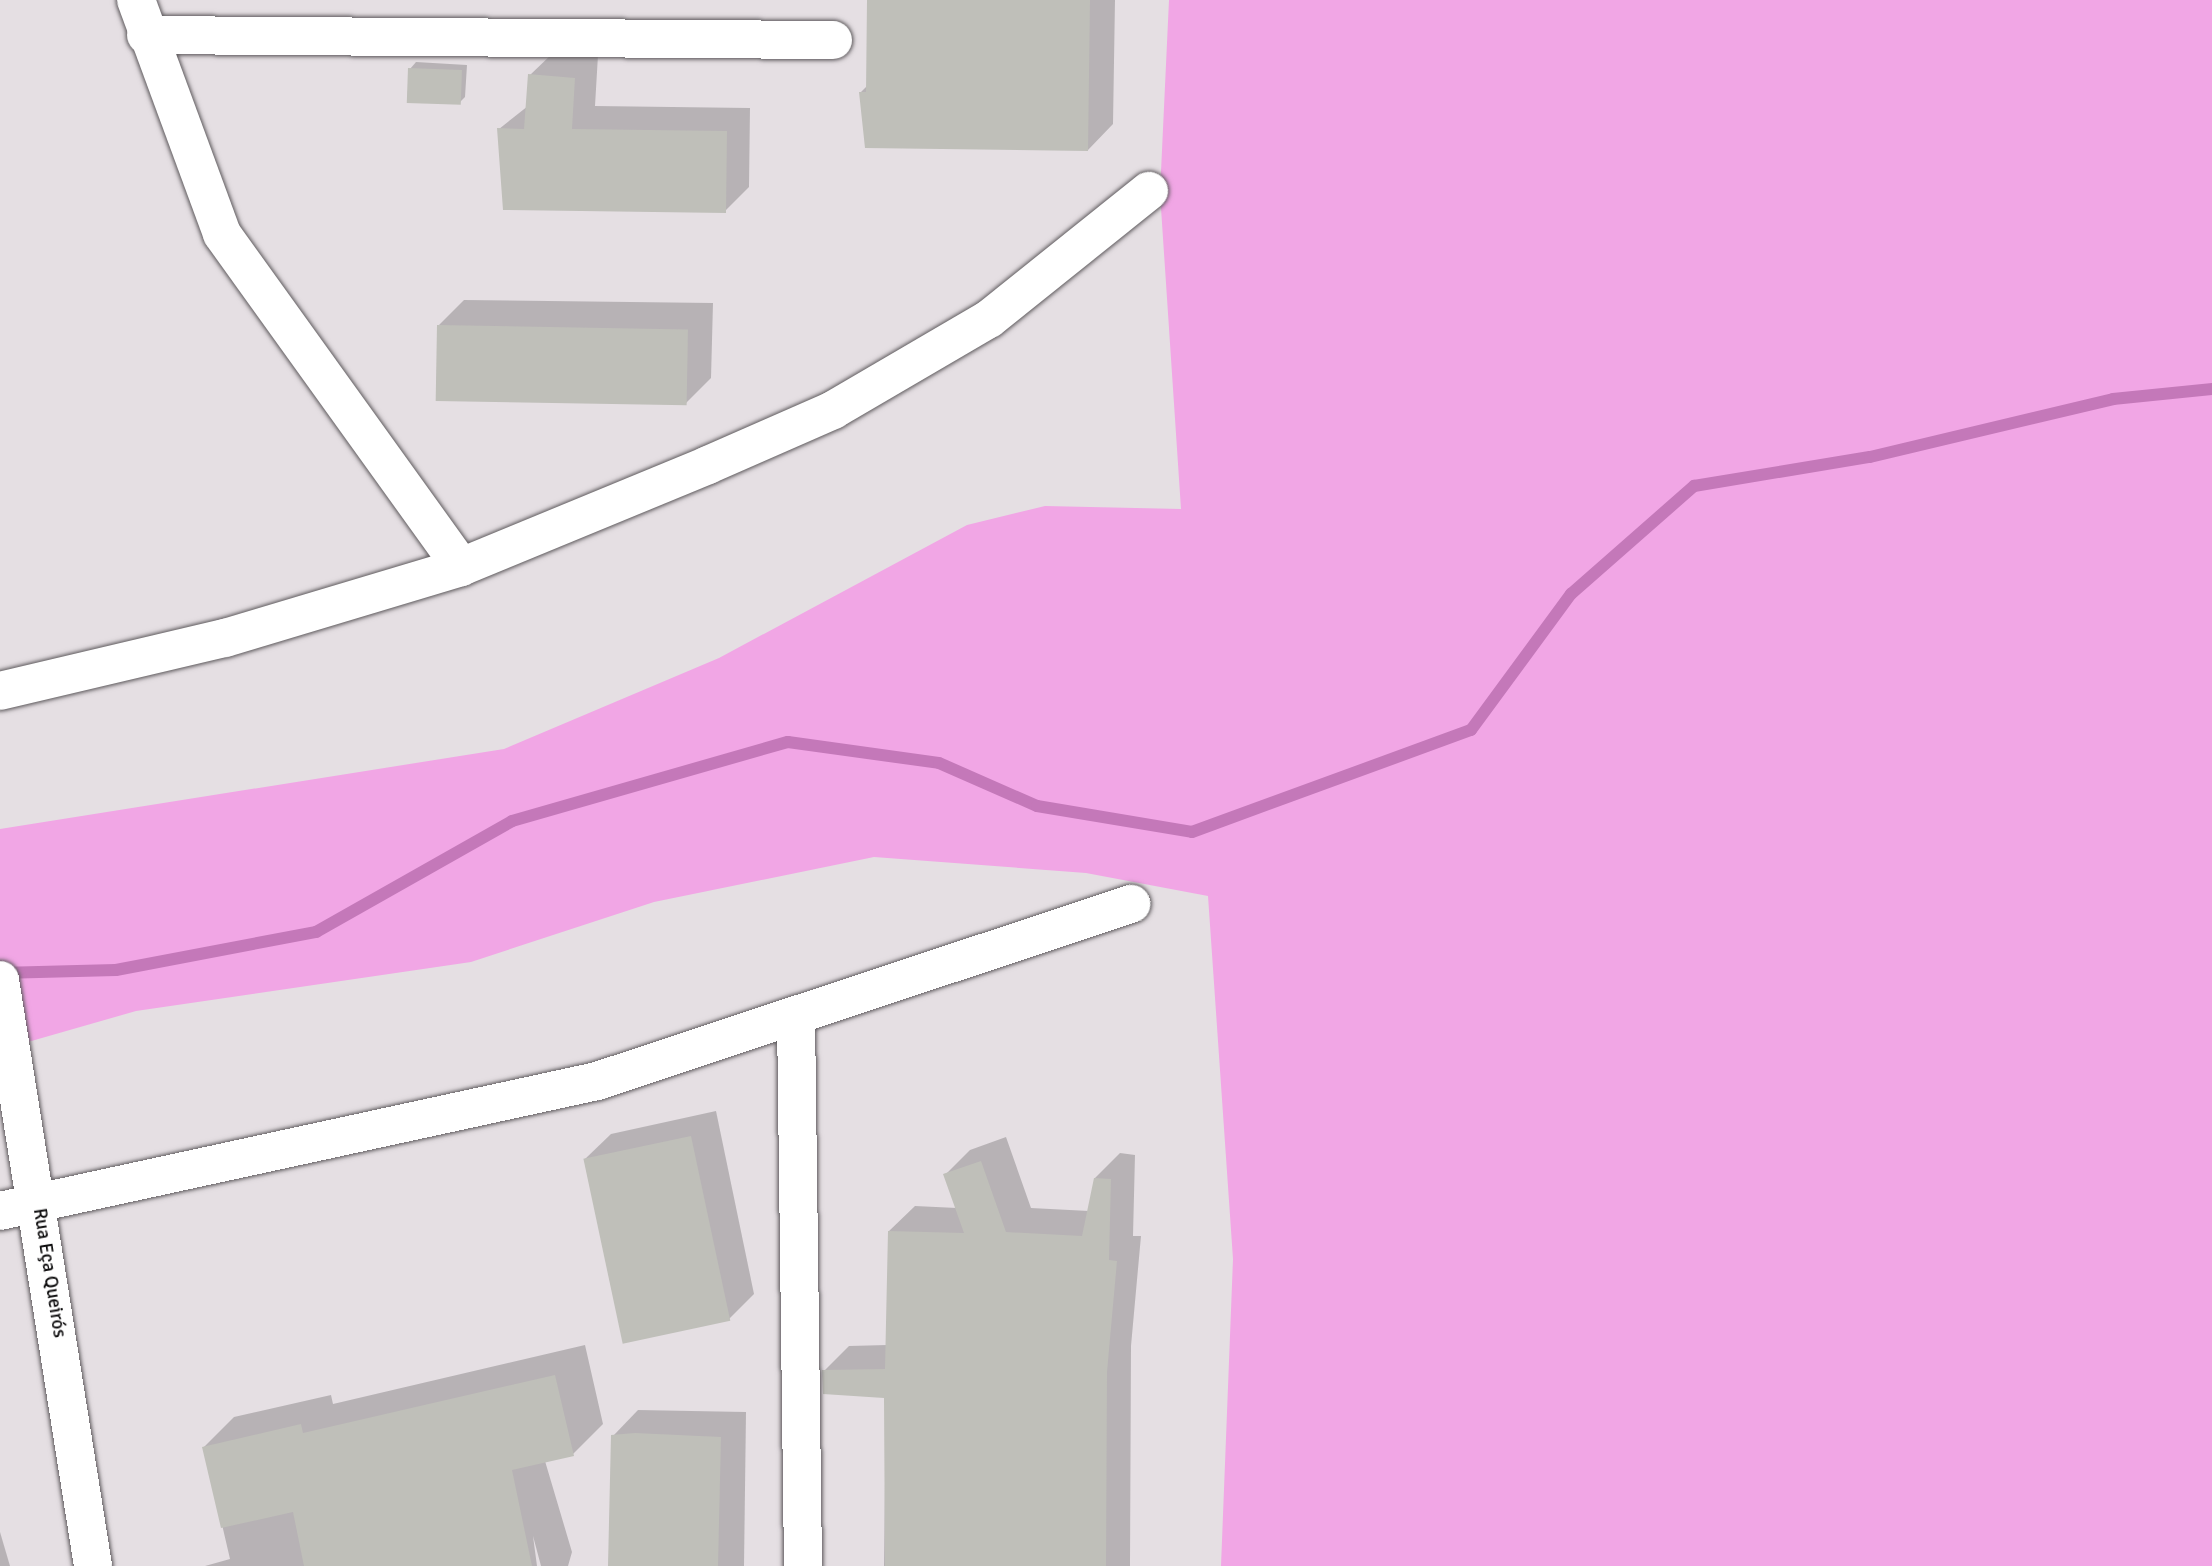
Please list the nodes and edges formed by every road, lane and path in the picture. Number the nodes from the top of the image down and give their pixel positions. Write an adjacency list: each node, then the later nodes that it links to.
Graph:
1 (141, 18): 2 (street); 4 (street)
2 (833, 40)
3 (1149, 191): 4 (street)
4 (461, 566): 5 (street)
5 (0, 691)
6 (1130, 904): 8 (street)
7 (0, 980): 9 (street, Rua Eça Queirós)
8 (796, 1016): 9 (street); 12 (street)
9 (38, 1201): 10 (street); 11 (street, Rua Eça Queirós)
10 (0, 1211)
11 (93, 1566)
12 (803, 1566)

